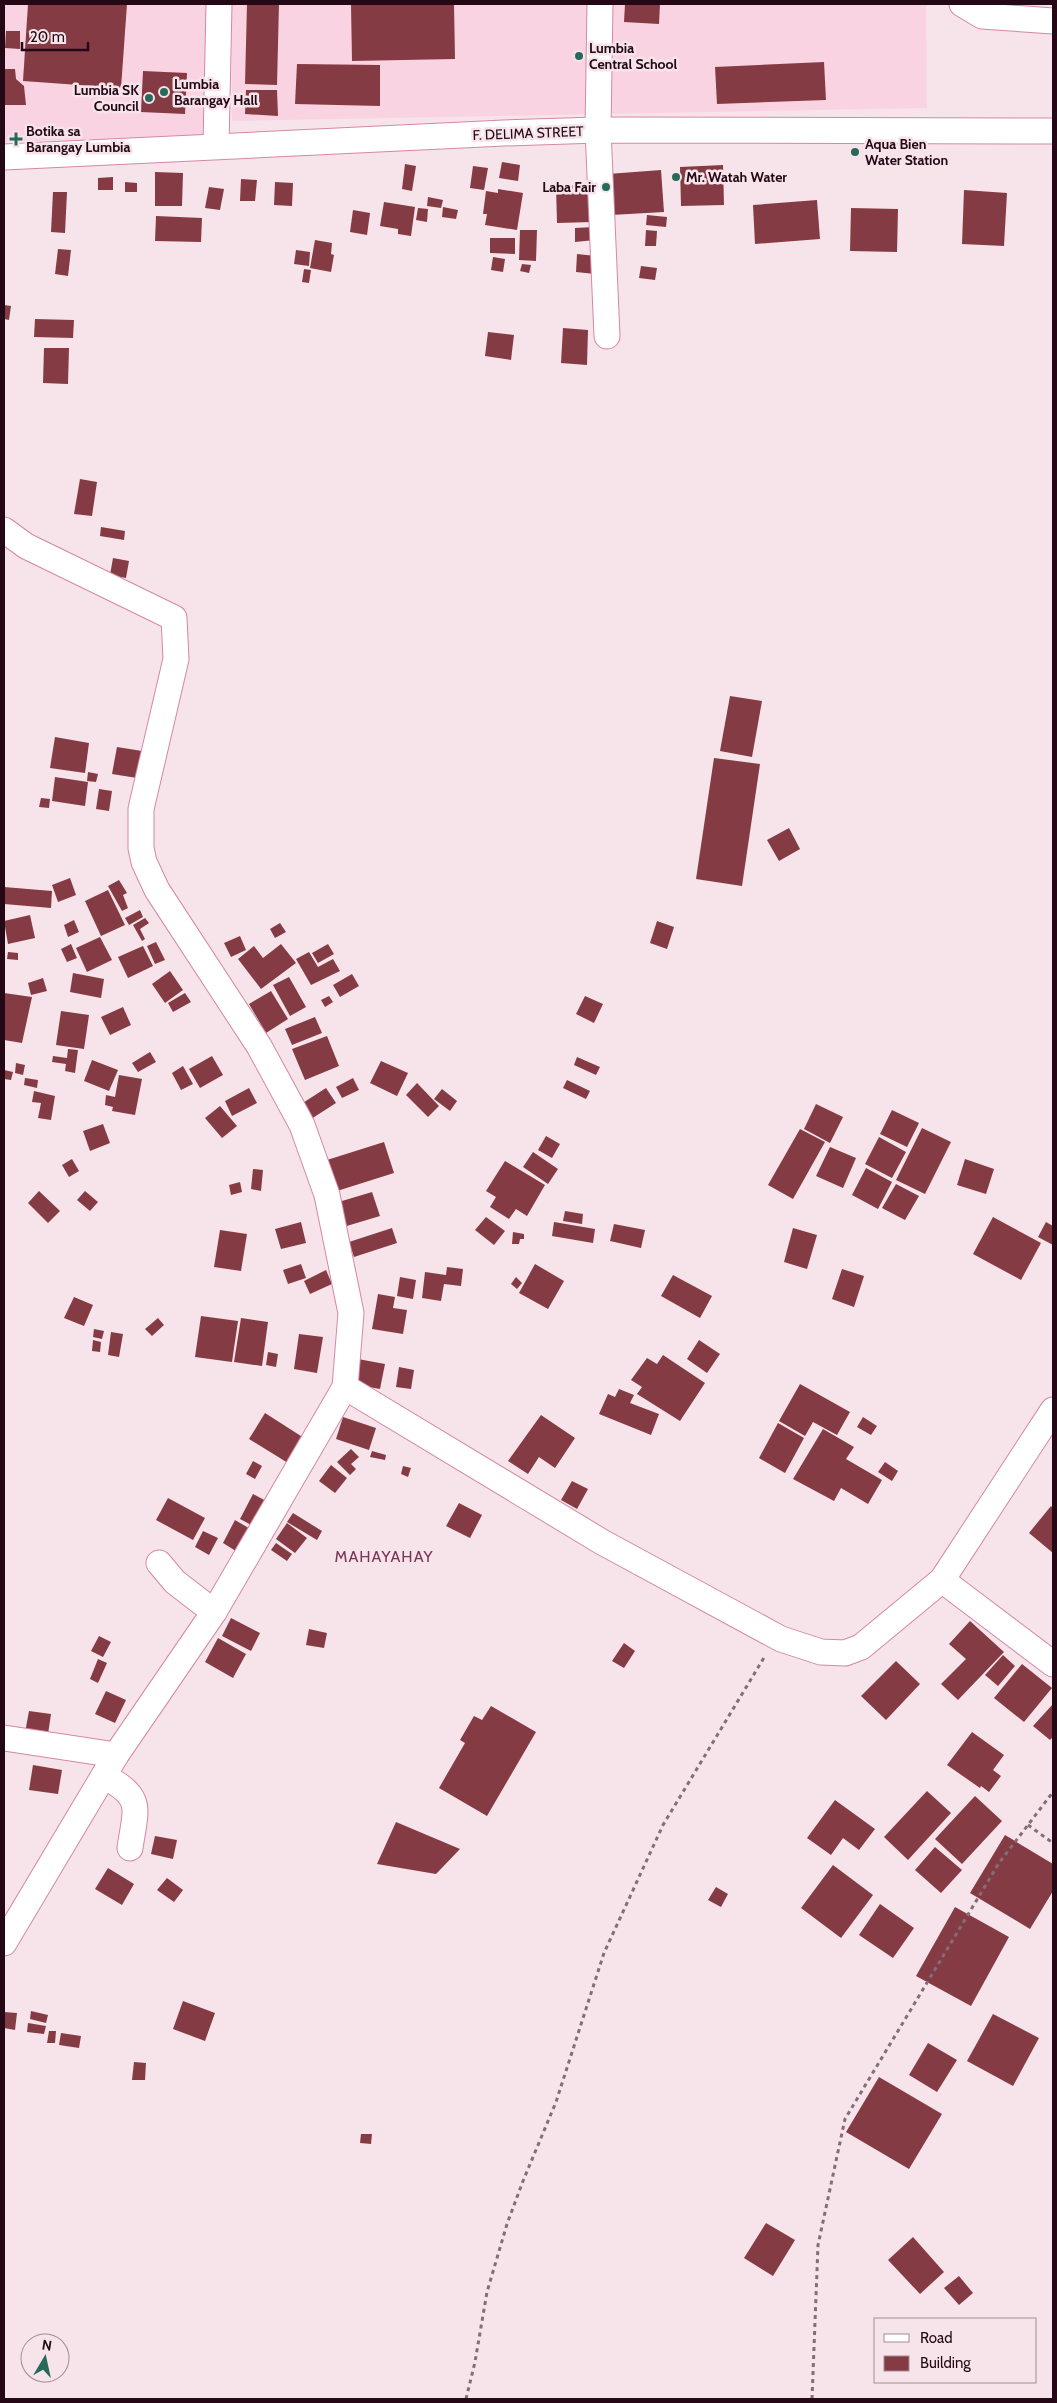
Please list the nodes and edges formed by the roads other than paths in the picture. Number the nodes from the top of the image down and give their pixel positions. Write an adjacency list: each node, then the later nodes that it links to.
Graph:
1 (219, 4): 7 (street)
2 (600, 4): 5 (street)
3 (962, 4): 4 (street)
4 (1053, 21)
5 (598, 130): 6 (street, F. DELIMA STREET); 7 (street, F. DELIMA STREET); 9 (street)
6 (1053, 131)
7 (216, 146): 8 (street, F. DELIMA STREET)
8 (4, 157)
9 (607, 336)
10 (4, 530): 11 (street)
11 (345, 1387): 14 (street); 15 (street)
12 (1053, 1410): 14 (street)
13 (158, 1563): 15 (street)
14 (942, 1580): 16 (street)
15 (214, 1612): 18 (street)
16 (1053, 1664)
17 (4, 1738): 18 (street)
18 (116, 1755): 19 (street)
19 (104, 1776): 20 (street); 21 (street)
20 (130, 1848)
21 (4, 1943)

